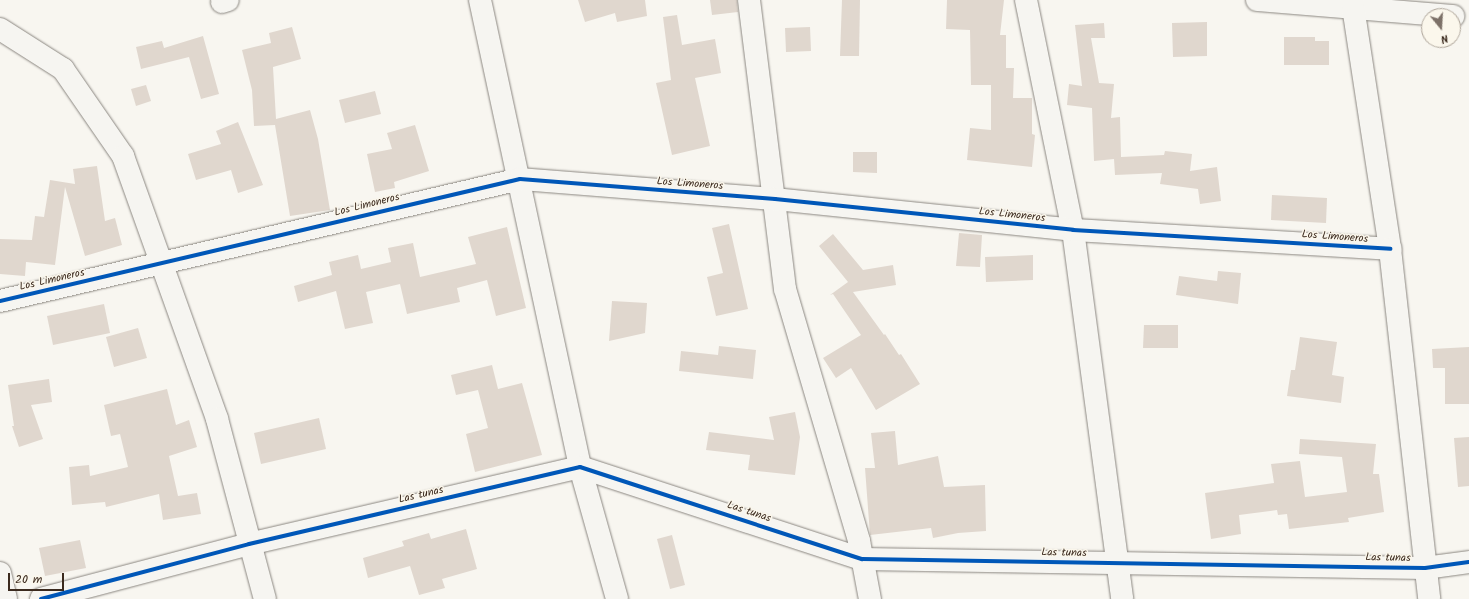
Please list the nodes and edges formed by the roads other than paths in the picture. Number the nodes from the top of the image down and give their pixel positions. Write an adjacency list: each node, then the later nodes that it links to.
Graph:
1 (480, 0): 8 (street)
2 (749, 0): 9 (street)
3 (1026, 0): 10 (street)
4 (1257, 0): 5 (street)
5 (1352, 4): 6 (street); 11 (street)
6 (1421, 12)
7 (0, 29): 12 (street)
8 (520, 179): 9 (street, Los Limoneros); 12 (street, Los Limoneros); 14 (street)
9 (775, 199): 10 (street, Los Limoneros); 16 (street)
10 (1073, 230): 11 (street, Los Limoneros); 17 (street)
11 (1390, 249): 19 (street)
12 (162, 265): 13 (street, Los Limoneros); 15 (street)
13 (0, 301)
14 (580, 467): 15 (street, Las tunas); 16 (street, Las tunas); 24 (street)
15 (249, 544): 22 (street, Las tunas); 23 (street)
16 (862, 559): 17 (street, Las tunas); 25 (street)
17 (1118, 562): 19 (street, Las tunas); 26 (street)
18 (1469, 562): 19 (street, Las tunas)
19 (1425, 568): 27 (street)
20 (0, 573): 21 (street)
21 (6, 599)
22 (41, 599)
23 (265, 599)
24 (617, 599)
25 (870, 599)
26 (1122, 599)
27 (1429, 599)

